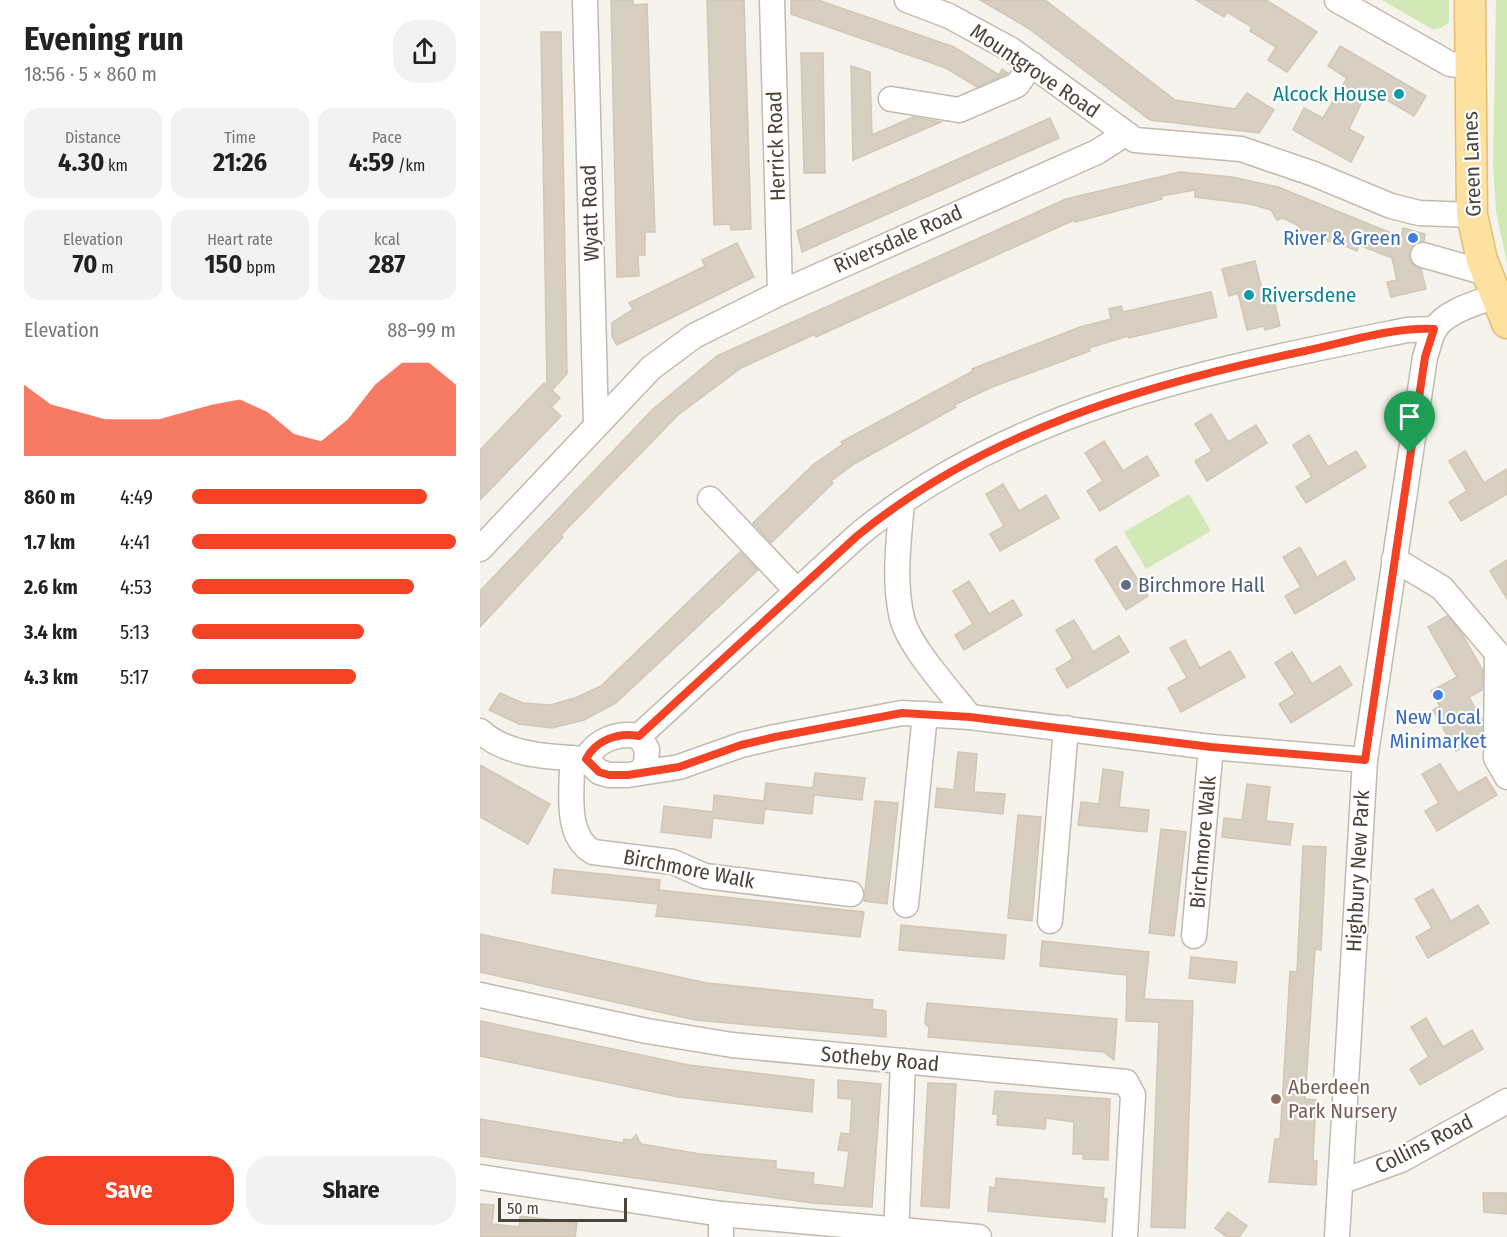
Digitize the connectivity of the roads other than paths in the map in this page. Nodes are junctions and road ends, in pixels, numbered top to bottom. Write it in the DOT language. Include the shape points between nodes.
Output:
graph roads {
  1 [pos="585,0"];
  2 [pos="772,0"];
  3 [pos="907,0"];
  4 [pos="1337,0"];
  5 [pos="1470,0"];
  6 [pos="1032,64"];
  7 [pos="1470,67"];
  8 [pos="891,99"];
  9 [pos="1125,134"];
  10 [pos="1472,215"];
  11 [pos="1423,255"];
  12 [pos="780,293"];
  13 [pos="1497,297"];
  14 [pos="1434,329"];
  15 [pos="596,425"];
  16 [pos="710,499"];
  17 [pos="902,502"];
  18 [pos="480,549"];
  19 [pos="1394,560"];
  20 [pos="796,590"];
  21 [pos="925,714"];
  22 [pos="970,717"];
  23 [pos="1065,728"];
  24 [pos="480,731"];
  25 [pos="639,736"];
  26 [pos="1211,747"];
  27 [pos="579,759"];
  28 [pos="1365,760"];
  29 [pos="640,772"];
  30 [pos="1507,777"];
  31 [pos="851,894"];
  32 [pos="906,905"];
  33 [pos="1050,921"];
  34 [pos="1194,936"];
  35 [pos="480,995"];
  36 [pos="903,1060"];
  37 [pos="1507,1101"];
  38 [pos="480,1177"];
  39 [pos="1340,1182"];
  40 [pos="721,1226"];
  41 [pos="896,1233"];
  42 [pos="979,1237"];
  43 [pos="1125,1237"];
  44 [pos="1337,1237"];
  1 -- 15 [label="street, Wyatt Road"];
  2 -- 12 [label="street, Herrick Road"];
  3 -- 6 [label="street, Mountgrove Road" via="980,31"];
  4 -- 7 [label="street" via="1450,64"];
  5 -- 7 [label="main road, Green Lanes"];
  6 -- 8 [label="street" via="1017,85 959,110"];
  6 -- 9 [label="street, Mountgrove Road"];
  7 -- 10 [label="main road, Green Lanes"];
  9 -- 10 [label="street" via="1149,143 1241,149 1391,206 1395,215 1411,220 1419,213"];
  9 -- 12 [label="street, Riversdale Road" via="1097,152"];
  10 -- 13 [label="main road, Green Lanes"];
  11 -- 13 [label="street"];
  12 -- 15 [label="street, Riversdale Road" via="679,345"];
  13 -- 14 [label="street" via="1465,308"];
  14 -- 17 [label="street" via="1407,330 1245,363 1078,412 955,467"];
  14 -- 19 [label="street, Highbury New Park" via="1425,357"];
  15 -- 18 [label="street, Riversdale Road"];
  16 -- 20 [label="street"];
  17 -- 20 [label="street"];
  17 -- 22 [label="street" via="898,576 902,620"];
  19 -- 28 [label="street, Highbury New Park"];
  19 -- 30 [label="street" via="1442,588 1497,653 1496,758"];
  20 -- 25 [label="street"];
  21 -- 22 [label="street"];
  21 -- 29 [label="street" via="902,713 830,725 741,745 679,767"];
  21 -- 32 [label="street"];
  22 -- 23 [label="street"];
  23 -- 26 [label="street"];
  23 -- 33 [label="street"];
  24 -- 27 [label="street" via="525,753"];
  25 -- 27 [label="street" via="621,735 597,744"];
  25 -- 29 [label="street" via="647,749 646,764"];
  26 -- 28 [label="street"];
  26 -- 34 [label="street, Birchmore Walk"];
  27 -- 29 [label="street" via="609,775"];
  27 -- 31 [label="street, Birchmore Walk" via="575,833 585,848 593,852 673,862 705,876"];
  28 -- 39 [label="street, Highbury New Park"];
  35 -- 36 [label="street, Sotheby Road" via="683,1038"];
  36 -- 41 [label="street"];
  36 -- 43 [label="street, Sotheby Road" via="1120,1080 1129,1084 1133,1095"];
  37 -- 39 [label="street, Collins Road" via="1401,1160"];
  38 -- 40 [label="street"];
  39 -- 44 [label="street, Highbury New Park"];
  40 -- 41 [label="street"];
  41 -- 42 [label="street"];
}
